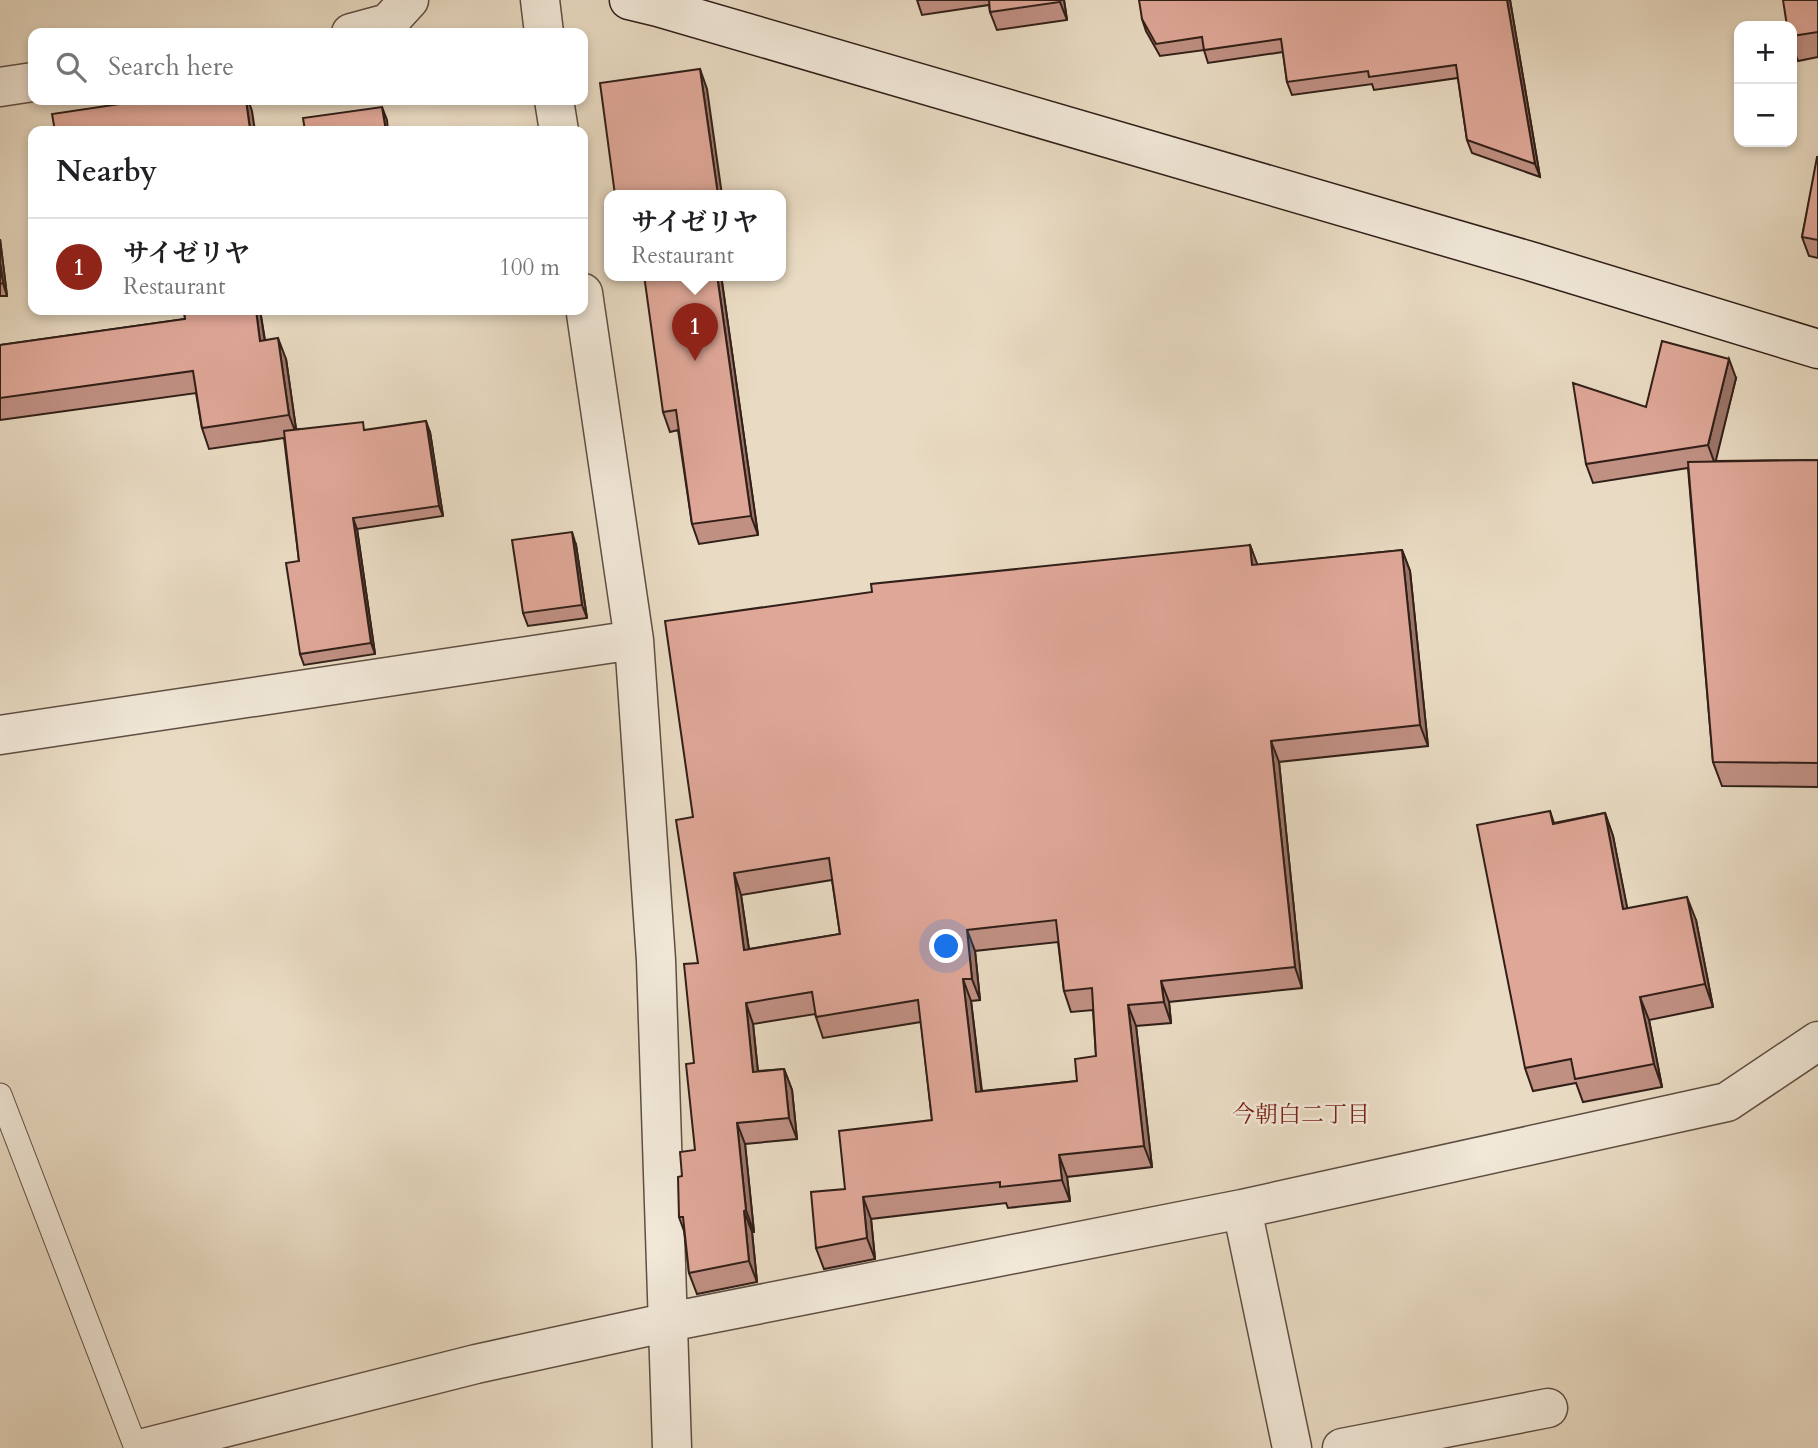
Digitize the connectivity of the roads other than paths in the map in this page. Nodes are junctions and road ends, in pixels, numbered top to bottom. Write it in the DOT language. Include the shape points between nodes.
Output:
graph roads {
  1 [pos="409,0"];
  2 [pos="540,0"];
  3 [pos="653,2"];
  4 [pos="370,28"];
  5 [pos="543,28"];
  6 [pos="28,83"];
  7 [pos="0,87"];
  8 [pos="555,105"];
  9 [pos="558,126"];
  10 [pos="586,315"];
  11 [pos="1818,349"];
  12 [pos="634,640"];
  13 [pos="0,735"];
  14 [pos="1818,1041"];
  15 [pos="0,1095"];
  16 [pos="1242,1209"];
  17 [pos="668,1322"];
  18 [pos="1548,1408"];
  19 [pos="136,1448"];
  20 [pos="144,1448"];
  21 [pos="672,1448"];
  22 [pos="1292,1448"];
  23 [pos="1342,1448"];
  1 -- 4 [label="street" via="388,23"];
  2 -- 5 [label="street"];
  3 -- 11 [label="street"];
  6 -- 7 [label="street"];
  8 -- 9 [label="street"];
  10 -- 12 [label="street"];
  12 -- 13 [label="street"];
  12 -- 17 [label="street" via="656,960"];
  14 -- 16 [label="street" via="1727,1102"];
  15 -- 19 [label="lane"];
  16 -- 17 [label="street"];
  16 -- 22 [label="street"];
  17 -- 20 [label="street" via="476,1364"];
  17 -- 21 [label="street"];
  18 -- 23 [label="street"];
}
